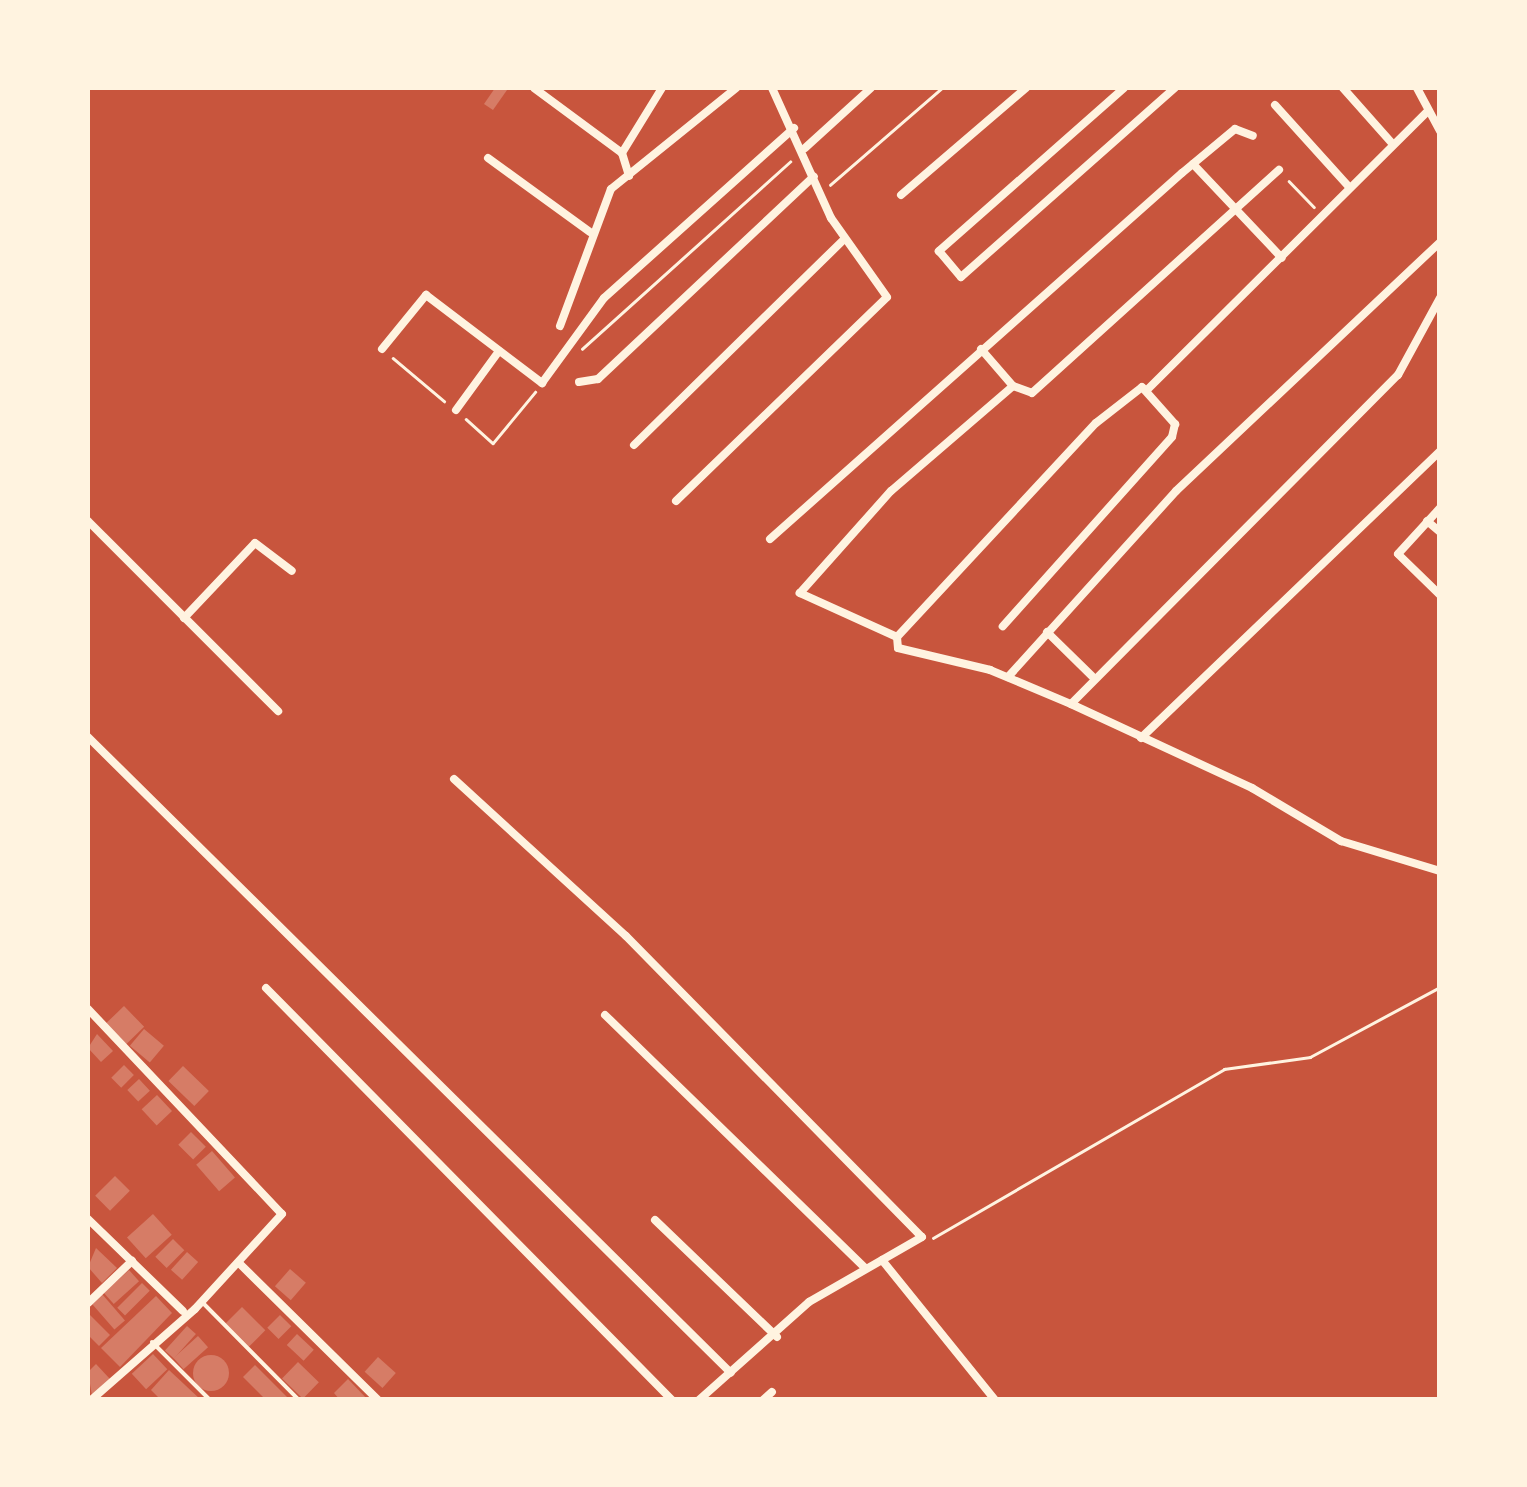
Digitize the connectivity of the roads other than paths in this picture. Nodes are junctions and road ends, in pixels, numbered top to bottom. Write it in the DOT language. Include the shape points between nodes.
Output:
graph roads {
  1 [pos="534,88"];
  2 [pos="662,88"];
  3 [pos="736,88"];
  4 [pos="772,88"];
  5 [pos="871,88"];
  6 [pos="1026,88"];
  7 [pos="1124,88"];
  8 [pos="1176,88"];
  9 [pos="1343,88"];
  10 [pos="1418,88"];
  11 [pos="1275,106"];
  12 [pos="1427,112"];
  13 [pos="794,128"];
  14 [pos="1440,131"];
  15 [pos="1252,136"];
  16 [pos="1391,142"];
  17 [pos="804,148"];
  18 [pos="622,154"];
  19 [pos="488,158"];
  20 [pos="1193,164"];
  21 [pos="1279,170"];
  22 [pos="629,176"];
  23 [pos="814,176"];
  24 [pos="1349,187"];
  25 [pos="901,195"];
  26 [pos="1235,209"];
  27 [pos="590,232"];
  28 [pos="843,240"];
  29 [pos="1440,242"];
  30 [pos="1282,258"];
  31 [pos="1440,298"];
  32 [pos="560,326"];
  33 [pos="382,349"];
  34 [pos="982,349"];
  35 [pos="499,352"];
  36 [pos="579,382"];
  37 [pos="1013,386"];
  38 [pos="1147,390"];
  39 [pos="456,410"];
  40 [pos="634,446"];
  41 [pos="1440,451"];
  42 [pos="676,501"];
  43 [pos="1440,508"];
  44 [pos="88,521"];
  45 [pos="1427,521"];
  46 [pos="1440,532"];
  47 [pos="770,539"];
  48 [pos="292,571"];
  49 [pos="1440,595"];
  50 [pos="184,618"];
  51 [pos="1003,626"];
  52 [pos="1047,632"];
  53 [pos="896,637"];
  54 [pos="1092,676"];
  55 [pos="1008,677"];
  56 [pos="1071,704"];
  57 [pos="278,712"];
  58 [pos="88,736"];
  59 [pos="1141,738"];
  60 [pos="454,778"];
  61 [pos="1440,871"];
  62 [pos="266,988"];
  63 [pos="88,1009"];
  64 [pos="605,1015"];
  65 [pos="88,1219"];
  66 [pos="655,1220"];
  67 [pos="882,1260"];
  68 [pos="132,1261"];
  69 [pos="240,1264"];
  70 [pos="865,1268"];
  71 [pos="202,1302"];
  72 [pos="88,1304"];
  73 [pos="183,1312"];
  74 [pos="777,1337"];
  75 [pos="152,1342"];
  76 [pos="731,1372"];
  77 [pos="772,1392"];
  78 [pos="91,1400"];
  79 [pos="210,1400"];
  80 [pos="299,1400"];
  81 [pos="378,1400"];
  82 [pos="672,1400"];
  83 [pos="699,1400"];
  84 [pos="763,1400"];
  85 [pos="995,1400"];
  1 -- 18 [label="street"];
  2 -- 18 [label="street"];
  3 -- 22 [label="street"];
  4 -- 13 [label="street"];
  5 -- 17 [label="street"];
  6 -- 25 [label="street"];
  7 -- 8 [label="street" via="939,251 962,277"];
  9 -- 16 [label="street"];
  10 -- 12 [label="street"];
  11 -- 24 [label="street"];
  12 -- 14 [label="street"];
  12 -- 16 [label="street"];
  13 -- 17 [label="street"];
  13 -- 35 [label="street" via="604,298 542,382"];
  15 -- 20 [label="street" via="1235,128"];
  16 -- 24 [label="street"];
  17 -- 23 [label="street"];
  18 -- 22 [label="street"];
  19 -- 27 [label="street"];
  20 -- 26 [label="street"];
  20 -- 34 [label="street"];
  21 -- 26 [label="street"];
  22 -- 27 [label="street" via="610,189"];
  23 -- 28 [label="street"];
  23 -- 36 [label="street" via="598,379"];
  24 -- 30 [label="street"];
  26 -- 30 [label="street"];
  26 -- 37 [label="street" via="1032,393"];
  27 -- 32 [label="street"];
  28 -- 40 [label="street"];
  28 -- 42 [label="street" via="884,302"];
  29 -- 52 [label="street" via="1176,491"];
  30 -- 38 [label="street"];
  31 -- 54 [label="street" via="1398,375"];
  33 -- 35 [label="street" via="426,296"];
  34 -- 37 [label="street"];
  34 -- 47 [label="street"];
  35 -- 39 [label="street"];
  37 -- 53 [label="street" via="890,491 800,594"];
  38 -- 51 [label="street" via="1175,424 1172,437"];
  38 -- 53 [label="street" via="1134,388 1096,423"];
  41 -- 59 [label="street"];
  43 -- 45 [label="street"];
  44 -- 50 [label="street"];
  45 -- 46 [label="street"];
  45 -- 49 [label="street" via="1399,561"];
  48 -- 50 [label="street" via="255,543"];
  50 -- 57 [label="street"];
  52 -- 54 [label="street"];
  52 -- 55 [label="street"];
  53 -- 55 [label="street" via="898,648"];
  54 -- 56 [label="street"];
  55 -- 56 [label="street"];
  56 -- 59 [label="street"];
  58 -- 76 [label="street"];
  59 -- 61 [label="street" via="1340,841"];
  60 -- 67 [label="street" via="639,950 922,1237"];
  62 -- 82 [label="street"];
  63 -- 69 [label="street" via="282,1210"];
  64 -- 70 [label="street"];
  65 -- 68 [label="street"];
  66 -- 74 [label="street"];
  67 -- 70 [label="street"];
  67 -- 85 [label="street"];
  68 -- 72 [label="street"];
  68 -- 73 [label="street"];
  69 -- 71 [label="street"];
  69 -- 81 [label="street"];
  70 -- 74 [label="street" via="809,1302"];
  71 -- 73 [label="street"];
  71 -- 80 [label="lane"];
  73 -- 75 [label="street"];
  74 -- 76 [label="street"];
  75 -- 78 [label="street"];
  75 -- 79 [label="lane"];
  76 -- 83 [label="street"];
  77 -- 84 [label="street"];
}
